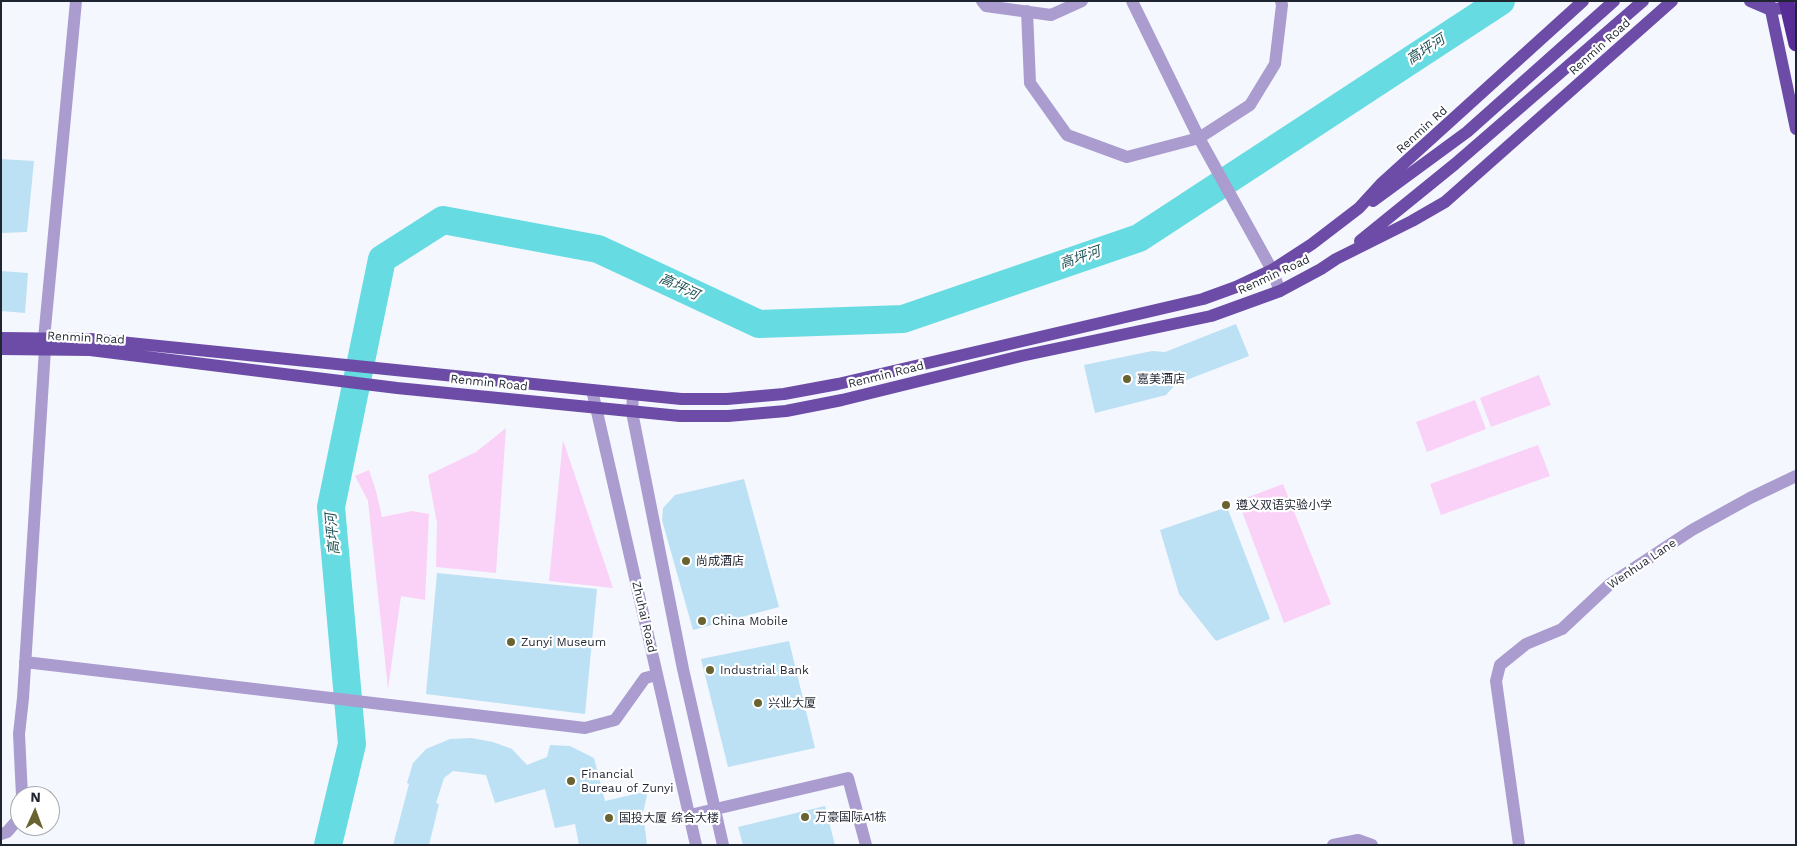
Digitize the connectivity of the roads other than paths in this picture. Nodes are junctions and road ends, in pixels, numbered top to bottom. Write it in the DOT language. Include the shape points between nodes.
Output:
graph roads {
  1 [pos="76,1"];
  2 [pos="982,1"];
  3 [pos="1082,1"];
  4 [pos="1132,1"];
  5 [pos="1281,1"];
  6 [pos="1583,1"];
  7 [pos="1614,1"];
  8 [pos="1643,1"];
  9 [pos="1750,1"];
  10 [pos="1786,1"];
  11 [pos="1672,2"];
  12 [pos="1770,6"];
  13 [pos="1796,6"];
  14 [pos="1027,11"];
  15 [pos="1796,44"];
  16 [pos="1796,128"];
  17 [pos="1199,138"];
  18 [pos="1312,244"];
  19 [pos="1336,259"];
  20 [pos="1272,270"];
  21 [pos="1280,291"];
  22 [pos="1,338"];
  23 [pos="45,344"];
  24 [pos="1,349"];
  25 [pos="592,390"];
  26 [pos="633,395"];
  27 [pos="597,408"];
  28 [pos="632,412"];
  29 [pos="1796,476"];
  30 [pos="25,662"];
  31 [pos="658,675"];
  32 [pos="21,786"];
  33 [pos="715,809"];
  34 [pos="690,816"];
  35 [pos="696,845"];
  36 [pos="723,845"];
  37 [pos="866,845"];
  38 [pos="1333,845"];
  39 [pos="1372,845"];
  40 [pos="1519,845"];
  1 -- 23 [label="street"];
  2 -- 14 [label="street" via="986,6"];
  3 -- 14 [label="street" via="1051,15"];
  4 -- 17 [label="street"];
  5 -- 17 [label="street" via="1275,64 1250,105"];
  6 -- 18 [label="main road, Renmin Rd" via="1381,184 1359,208"];
  7 -- 18 [label="main road" via="1467,132"];
  8 -- 19 [label="main road" via="1455,164"];
  9 -- 12 [label="main road"];
  10 -- 15 [label="highway, bridge"];
  11 -- 19 [label="main road, Renmin Road" via="1445,202"];
  12 -- 13 [label="main road"];
  12 -- 16 [label="main road"];
  14 -- 17 [label="street" via="1030,82 1067,134 1127,157"];
  17 -- 20 [label="street"];
  18 -- 20 [label="main road, Renmin Rd"];
  19 -- 21 [label="main road, Renmin Road"];
  20 -- 21 [label="street"];
  20 -- 26 [label="main road, Renmin Road" via="1203,299 838,384 727,400"];
  21 -- 28 [label="main road, Renmin Road" via="1211,316 1021,356 805,407 728,416"];
  22 -- 23 [label="main road, Renmin Road"];
  23 -- 24 [label="main road, Renmin Road"];
  23 -- 25 [label="main road, Renmin Road" via="90,339"];
  23 -- 27 [label="main road, Renmin Road" via="397,388"];
  23 -- 30 [label="street"];
  25 -- 26 [label="main road, Renmin Road"];
  25 -- 27 [label="street, Zhuhai Road"];
  26 -- 28 [label="street"];
  27 -- 28 [label="main road, Renmin Road"];
  27 -- 31 [label="street, Zhuhai Road"];
  28 -- 33 [label="street" via="683,669"];
  29 -- 40 [label="street, Wenhua Lane" via="1692,530 1610,584 1562,628 1526,644 1500,665 1496,681"];
  30 -- 31 [label="street" via="585,728 615,720 645,678"];
  30 -- 32 [label="street" via="18,734"];
  31 -- 34 [label="street, Zhuhai Road"];
  33 -- 34 [label="street"];
  33 -- 36 [label="street"];
  33 -- 37 [label="street" via="848,778"];
  34 -- 35 [label="street, Zhuhai Road"];
  38 -- 39 [label="street" via="1358,840"];
}
